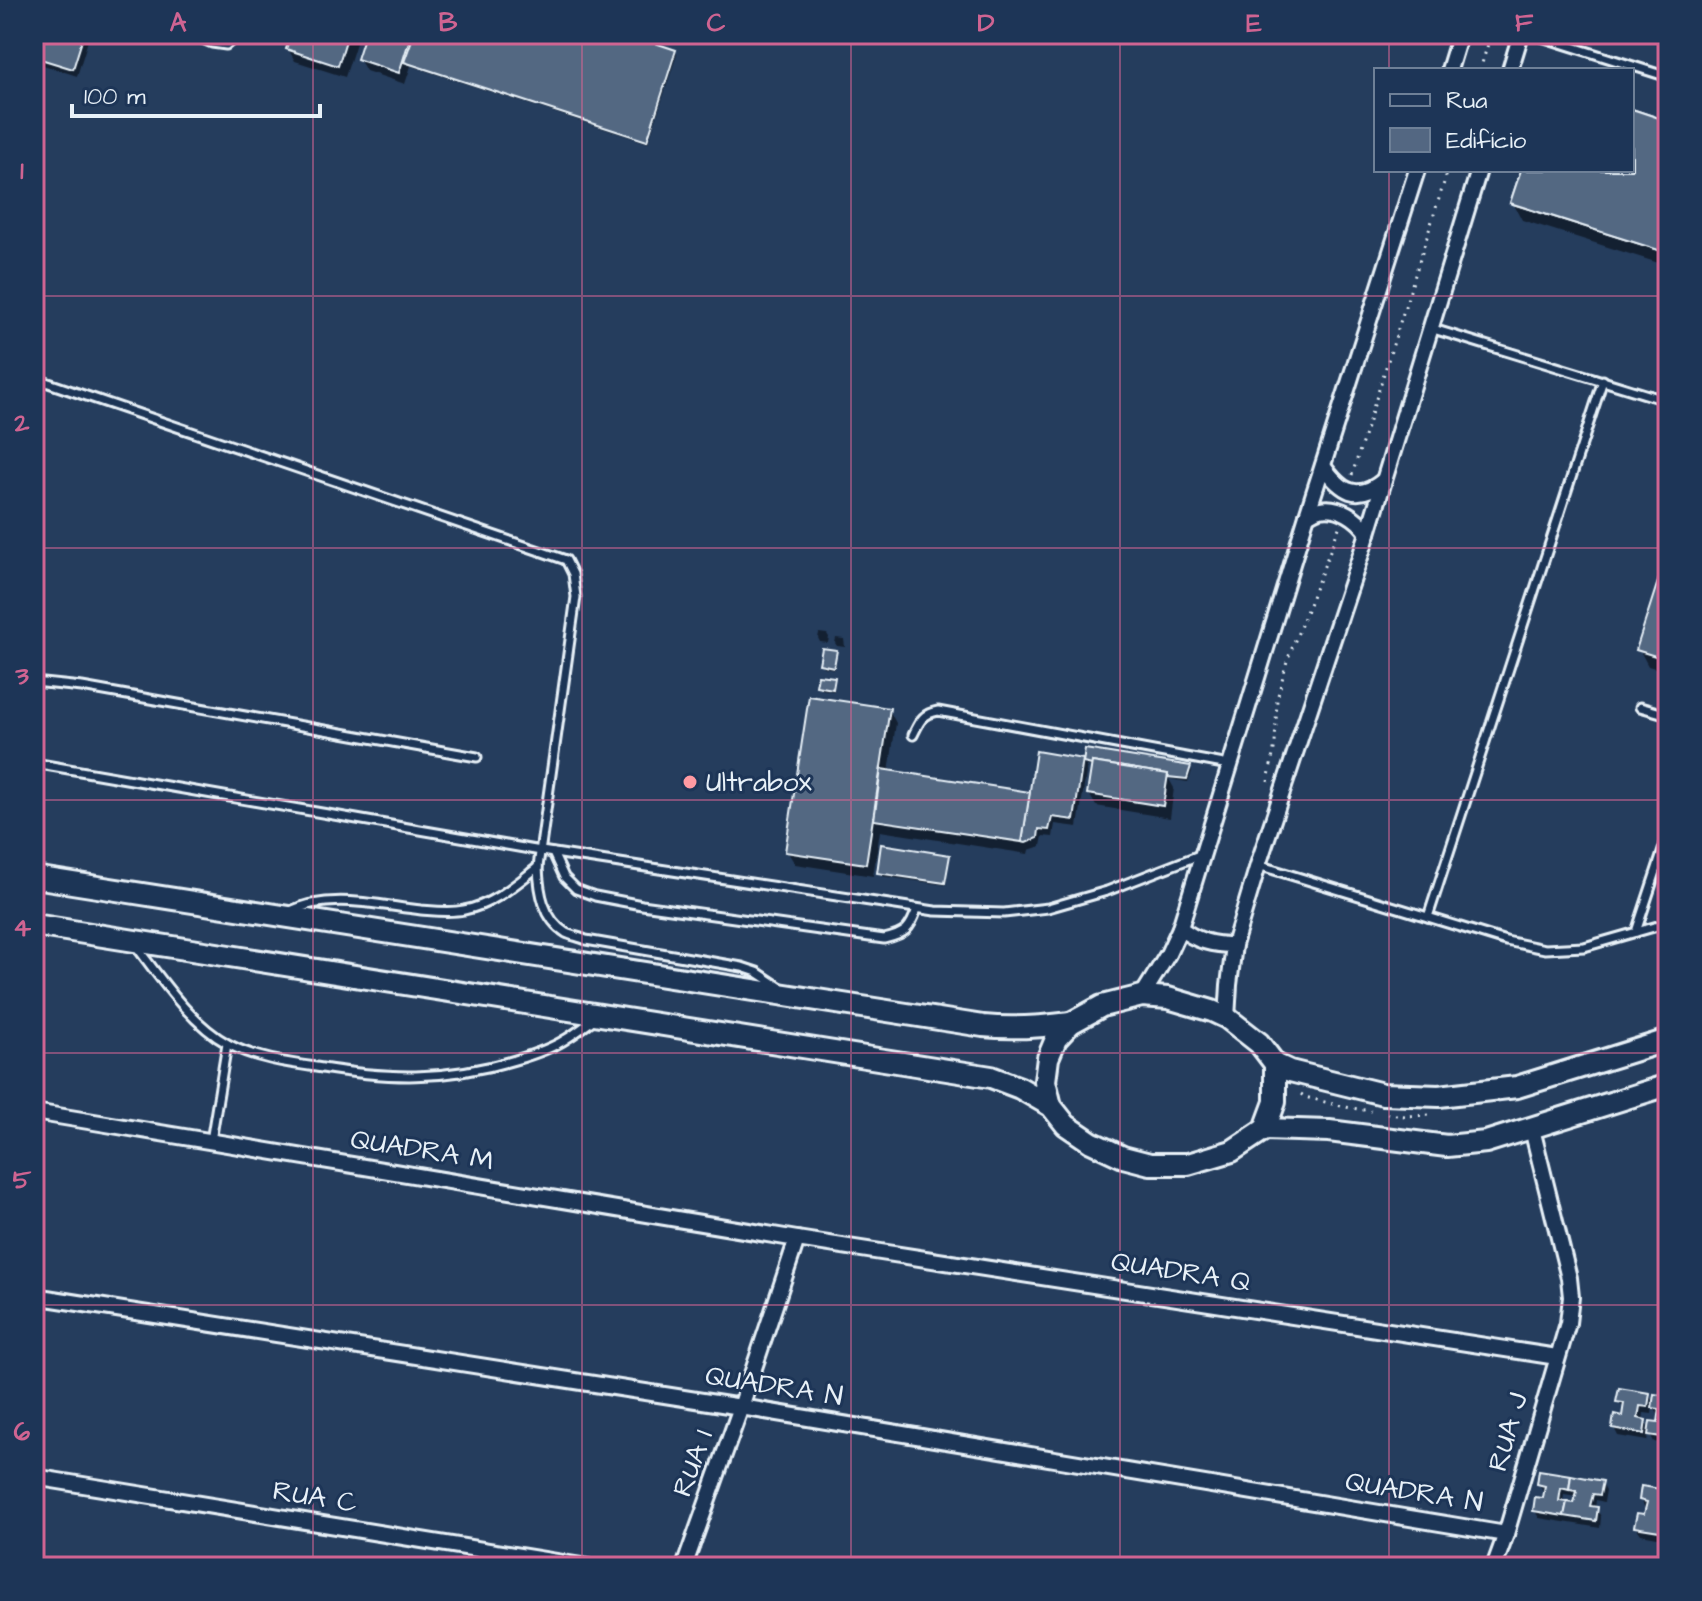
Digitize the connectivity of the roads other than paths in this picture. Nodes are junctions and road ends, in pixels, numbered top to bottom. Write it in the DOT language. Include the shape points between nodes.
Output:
graph roads {
  1 [pos="191,34"];
  2 [pos="239,34"];
  3 [pos="1460,34"];
  4 [pos="1521,34"];
  5 [pos="1532,34"];
  6 [pos="1450,68"];
  7 [pos="1511,68"];
  8 [pos="1668,77"];
  9 [pos="1416,172"];
  10 [pos="1478,172"];
  11 [pos="1430,328"];
  12 [pos="34,378"];
  13 [pos="1603,380"];
  14 [pos="1668,401"];
  15 [pos="1323,466"];
  16 [pos="1384,480"];
  17 [pos="1307,515"];
  18 [pos="1368,533"];
  19 [pos="34,682"];
  20 [pos="1640,707"];
  21 [pos="1668,715"];
  22 [pos="913,735"];
  23 [pos="477,757"];
  24 [pos="34,763"];
  25 [pos="1231,766"];
  26 [pos="1668,835"];
  27 [pos="541,851"];
  28 [pos="553,853"];
  29 [pos="1204,854"];
  30 [pos="1258,865"];
  31 [pos="538,867"];
  32 [pos="34,877"];
  33 [pos="917,909"];
  34 [pos="279,916"];
  35 [pos="1428,917"];
  36 [pos="1668,923"];
  37 [pos="34,925"];
  38 [pos="1180,928"];
  39 [pos="1636,932"];
  40 [pos="132,941"];
  41 [pos="1234,945"];
  42 [pos="1142,996"];
  43 [pos="791,997"];
  44 [pos="599,1015"];
  45 [pos="1227,1018"];
  46 [pos="1071,1023"];
  47 [pos="1668,1040"];
  48 [pos="227,1044"];
  49 [pos="1275,1064"];
  50 [pos="1668,1085"];
  51 [pos="1051,1106"];
  52 [pos="36,1116"];
  53 [pos="1265,1129"];
  54 [pos="1532,1129"];
  55 [pos="211,1141"];
  56 [pos="797,1239"];
  57 [pos="34,1296"];
  58 [pos="1557,1357"];
  59 [pos="741,1407"];
  60 [pos="34,1477"];
  61 [pos="1506,1534"];
  62 [pos="588,1567"];
  63 [pos="684,1567"];
  64 [pos="1494,1567"];
  1 -- 2 [label="lane" via="226,45"];
  3 -- 6 [label="street"];
  4 -- 7 [label="street"];
  5 -- 8 [label="lane"];
  9 -- 15 [label="street"];
  10 -- 11 [label="street"];
  11 -- 13 [label="lane"];
  11 -- 16 [label="street"];
  12 -- 27 [label="lane" via="566,560 576,597"];
  13 -- 14 [label="lane"];
  13 -- 35 [label="lane"];
  15 -- 16 [label="street" via="1347,490 1359,493"];
  15 -- 17 [label="street"];
  16 -- 18 [label="street"];
  17 -- 18 [label="street" via="1320,509 1345,512"];
  17 -- 25 [label="street"];
  18 -- 30 [label="street"];
  19 -- 23 [label="lane"];
  20 -- 21 [label="lane"];
  22 -- 25 [label="lane" via="919,721 938,711"];
  24 -- 27 [label="lane"];
  25 -- 29 [label="street"];
  26 -- 39 [label="lane"];
  27 -- 28 [label="lane"];
  27 -- 31 [label="lane"];
  28 -- 33 [label="lane"];
  28 -- 33 [label="lane" via="576,889 642,905 884,939 906,931"];
  29 -- 33 [label="lane" via="1048,908 1004,913"];
  29 -- 38 [label="street"];
  30 -- 35 [label="lane"];
  30 -- 41 [label="street"];
  31 -- 34 [label="lane" via="507,891 465,910 334,900"];
  31 -- 43 [label="lane" via="544,905 566,933 742,967 769,978"];
  32 -- 34 [label="main road"];
  34 -- 43 [label="main road"];
  35 -- 39 [label="lane" via="1545,949 1584,947"];
  36 -- 39 [label="lane"];
  37 -- 40 [label="main road"];
  38 -- 41 [label="street" via="1205,942"];
  38 -- 42 [label="street"];
  40 -- 44 [label="main road"];
  40 -- 48 [label="lane" via="200,1023"];
  41 -- 45 [label="street"];
  42 -- 45 [label="main road" via="1193,1004"];
  42 -- 46 [label="main road" via="1102,1006"];
  43 -- 46 [label="main road" via="1008,1029"];
  44 -- 48 [label="lane" via="565,1040 528,1056 453,1075 351,1073 261,1057"];
  44 -- 51 [label="main road" via="991,1077"];
  45 -- 49 [label="main road" via="1259,1043"];
  46 -- 51 [label="main road" via="1048,1058 1045,1081"];
  47 -- 49 [label="main road" via="1517,1087 1439,1096 1383,1094"];
  48 -- 55 [label="lane"];
  49 -- 53 [label="main road" via="1275,1102"];
  50 -- 54 [label="main road"];
  51 -- 53 [label="main road" via="1066,1125 1091,1142 1150,1164 1188,1164 1232,1151"];
  52 -- 55 [label="street, QUADRA M"];
  53 -- 54 [label="main road" via="1447,1146"];
  54 -- 58 [label="street, RUA J" via="1569,1278 1568,1323"];
  55 -- 56 [label="street, QUADRA M"];
  56 -- 58 [label="street, QUADRA Q"];
  56 -- 59 [label="street, RUA I"];
  57 -- 59 [label="street, QUADRA N"];
  58 -- 61 [label="street, RUA J"];
  59 -- 61 [label="street, QUADRA N"];
  59 -- 63 [label="street, RUA I"];
  60 -- 62 [label="street, RUA C"];
  61 -- 64 [label="street, RUA J"];
}
